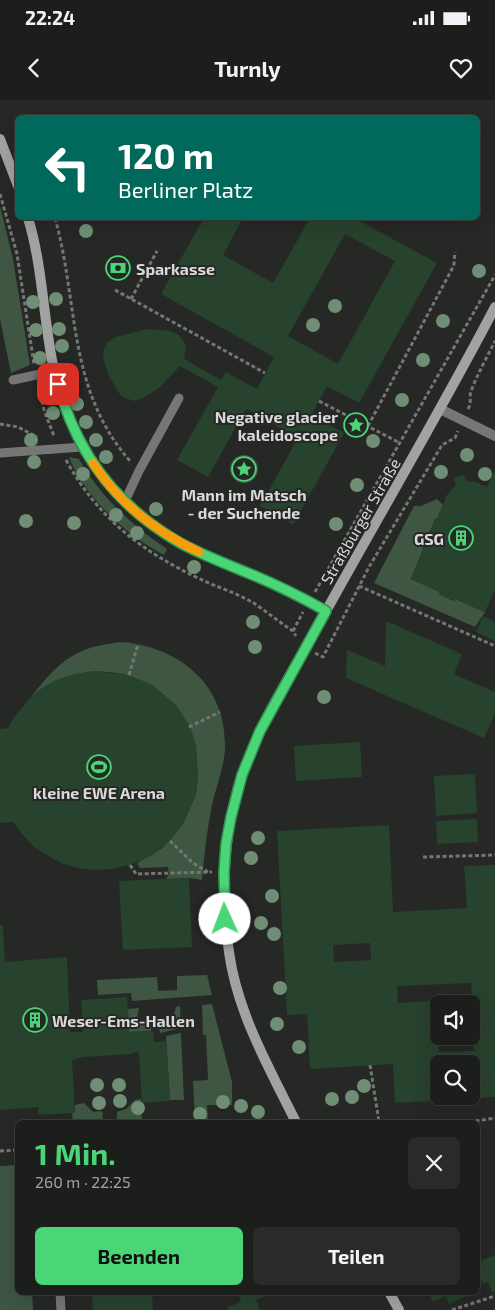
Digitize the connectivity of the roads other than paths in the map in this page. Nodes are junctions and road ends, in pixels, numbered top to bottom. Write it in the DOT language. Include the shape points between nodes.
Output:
graph roads {
  1 [pos="0,140"];
  2 [pos="15,178"];
  3 [pos="28,220"];
  4 [pos="495,308"];
  5 [pos="54,371"];
  6 [pos="13,380"];
  7 [pos="179,398"];
  8 [pos="440,409"];
  9 [pos="495,436"];
  10 [pos="82,447"];
  11 [pos="0,453"];
  12 [pos="125,501"];
  13 [pos="326,611"];
  14 [pos="295,1120"];
  15 [pos="60,1295"];
  16 [pos="392,1295"];
  17 [pos="61,1310"];
  18 [pos="399,1310"];
  1 -- 2 [label="street"];
  3 -- 5 [label="street" via="42,284"];
  4 -- 8 [label="street, Straßburger Straße"];
  5 -- 6 [label="lane"];
  5 -- 10 [label="street" via="70,423"];
  7 -- 12 [label="lane"];
  8 -- 9 [label="street"];
  8 -- 13 [label="street, Straßburger Straße"];
  10 -- 11 [label="lane"];
  10 -- 12 [label="street"];
  12 -- 13 [label="street" via="184,544 296,594"];
  13 -- 14 [label="street, Straßburger Straße" via="260,731 247,762 231,817 224,872 229,954 240,998 257,1043"];
  15 -- 17 [label="lane"];
  16 -- 18 [label="street"];
}
